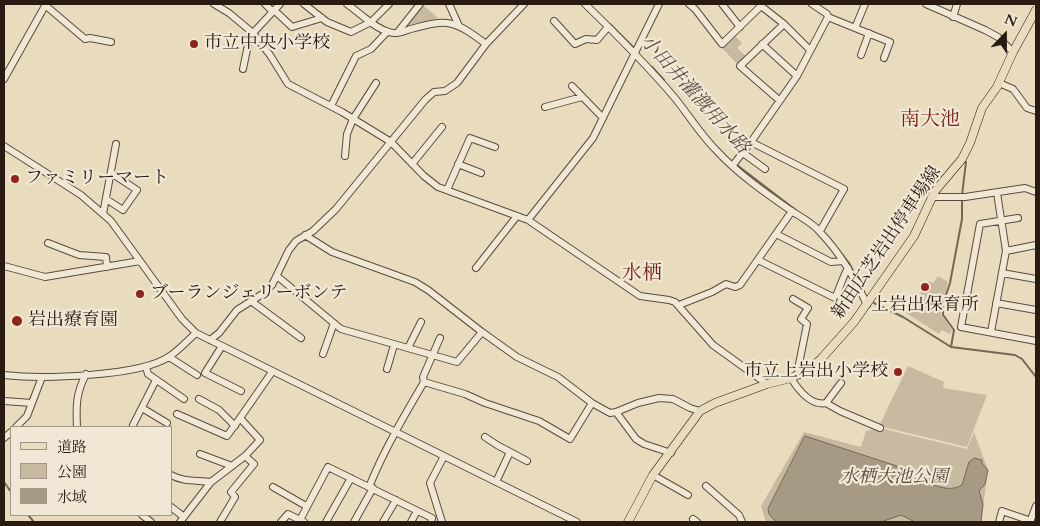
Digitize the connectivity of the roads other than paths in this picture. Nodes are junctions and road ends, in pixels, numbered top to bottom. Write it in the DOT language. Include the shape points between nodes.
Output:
graph roads {
  1 [pos="214,4"];
  2 [pos="265,4"];
  3 [pos="280,4"];
  4 [pos="304,4"];
  5 [pos="389,4"];
  6 [pos="420,4"];
  7 [pos="449,4"];
  8 [pos="524,4"];
  9 [pos="585,4"];
  10 [pos="659,4"];
  11 [pos="690,4"];
  12 [pos="812,4"];
  13 [pos="865,4"];
  14 [pos="926,4"];
  15 [pos="957,4"];
  16 [pos="46,5"];
  17 [pos="352,5"];
  18 [pos="726,5"];
  19 [pos="1036,10"];
  20 [pos="273,11"];
  21 [pos="828,17"];
  22 [pos="953,17"];
  23 [pos="322,18"];
  24 [pos="554,21"];
  25 [pos="371,22"];
  26 [pos="784,24"];
  27 [pos="458,26"];
  28 [pos="608,27"];
  29 [pos="740,27"];
  30 [pos="855,28"];
  31 [pos="387,32"];
  32 [pos="253,34"];
  33 [pos="396,34"];
  34 [pos="869,34"];
  35 [pos="111,42"];
  36 [pos="486,44"];
  37 [pos="762,44"];
  38 [pos="810,50"];
  39 [pos="1013,52"];
  40 [pos="634,54"];
  41 [pos="860,55"];
  42 [pos="884,58"];
  43 [pos="243,69"];
  44 [pos="797,76"];
  45 [pos="4,79"];
  46 [pos="376,83"];
  47 [pos="999,83"];
  48 [pos="572,86"];
  49 [pos="582,97"];
  50 [pos="779,100"];
  51 [pos="331,106"];
  52 [pos="545,107"];
  53 [pos="1036,111"];
  54 [pos="603,118"];
  55 [pos="353,119"];
  56 [pos="442,127"];
  57 [pos="391,142"];
  58 [pos="751,142"];
  59 [pos="116,144"];
  60 [pos="4,146"];
  61 [pos="495,148"];
  62 [pos="743,153"];
  63 [pos="345,156"];
  64 [pos="412,164"];
  65 [pos="458,164"];
  66 [pos="734,164"];
  67 [pos="765,169"];
  68 [pos="111,173"];
  69 [pos="481,173"];
  70 [pos="447,190"];
  71 [pos="1036,192"];
  72 [pos="997,194"];
  73 [pos="932,198"];
  74 [pos="106,199"];
  75 [pos="792,211"];
  76 [pos="103,214"];
  77 [pos="517,216"];
  78 [pos="1018,218"];
  79 [pos="528,220"];
  80 [pos="1002,220"];
  81 [pos="821,228"];
  82 [pos="776,234"];
  83 [pos="305,235"];
  84 [pos="48,243"];
  85 [pos="1036,246"];
  86 [pos="1006,251"];
  87 [pos="758,260"];
  88 [pos="140,261"];
  89 [pos="843,261"];
  90 [pos="4,266"];
  91 [pos="108,267"];
  92 [pos="476,268"];
  93 [pos="848,268"];
  94 [pos="1002,273"];
  95 [pos="276,276"];
  96 [pos="1036,279"];
  97 [pos="793,299"];
  98 [pos="252,301"];
  99 [pos="996,302"];
  100 [pos="868,304"];
  101 [pos="679,305"];
  102 [pos="1036,310"];
  103 [pos="421,322"];
  104 [pos="334,323"];
  105 [pos="482,332"];
  106 [pos="991,332"];
  107 [pos="196,333"];
  108 [pos="301,338"];
  109 [pos="440,338"];
  110 [pos="210,340"];
  111 [pos="1036,341"];
  112 [pos="394,345"];
  113 [pos="222,346"];
  114 [pos="408,348"];
  115 [pos="323,354"];
  116 [pos="433,355"];
  117 [pos="170,357"];
  118 [pos="146,367"];
  119 [pos="387,369"];
  120 [pos="272,372"];
  121 [pos="86,374"];
  122 [pos="4,375"];
  123 [pos="197,375"];
  124 [pos="800,375"];
  125 [pos="42,377"];
  126 [pos="791,378"];
  127 [pos="156,380"];
  128 [pos="424,382"];
  129 [pos="841,383"];
  130 [pos="767,384"];
  131 [pos="241,391"];
  132 [pos="199,399"];
  133 [pos="184,400"];
  134 [pos="4,401"];
  135 [pos="592,403"];
  136 [pos="826,403"];
  137 [pos="32,404"];
  138 [pos="142,408"];
  139 [pos="700,411"];
  140 [pos="616,412"];
  141 [pos="177,414"];
  142 [pos="240,418"];
  143 [pos="167,423"];
  144 [pos="133,425"];
  145 [pos="17,426"];
  146 [pos="77,426"];
  147 [pos="235,426"];
  148 [pos="880,428"];
  149 [pos="395,432"];
  150 [pos="485,436"];
  151 [pos="510,452"];
  152 [pos="671,453"];
  153 [pos="200,454"];
  154 [pos="245,456"];
  155 [pos="444,456"];
  156 [pos="527,460"];
  157 [pos="232,466"];
  158 [pos="653,475"];
  159 [pos="172,476"];
  160 [pos="351,478"];
  161 [pos="211,482"];
  162 [pos="496,482"];
  163 [pos="273,486"];
  164 [pos="706,486"];
  165 [pos="371,488"];
  166 [pos="688,495"];
  167 [pos="396,500"];
  168 [pos="306,506"];
  169 [pos="1036,506"];
  170 [pos="172,508"];
  171 [pos="417,511"];
  172 [pos="1033,518"];
  173 [pos="182,520"];
  174 [pos="302,521"];
  175 [pos="220,522"];
  176 [pos="281,522"];
  177 [pos="326,522"];
  178 [pos="354,522"];
  179 [pos="383,522"];
  180 [pos="411,522"];
  181 [pos="431,522"];
  182 [pos="442,522"];
  183 [pos="577,522"];
  184 [pos="628,522"];
  185 [pos="742,522"];
  186 [pos="999,522"];
  1 -- 32 [label="street"];
  2 -- 20 [label="street"];
  3 -- 20 [label="street"];
  4 -- 23 [label="street"];
  5 -- 25 [label="street"];
  6 -- 33 [label="street"];
  7 -- 27 [label="street"];
  8 -- 36 [label="street"];
  9 -- 28 [label="street"];
  10 -- 40 [label="street"];
  11 -- 29 [label="street" via="722,44"];
  12 -- 21 [label="street"];
  13 -- 30 [label="street"];
  14 -- 22 [label="street"];
  15 -- 22 [label="street"];
  16 -- 35 [label="street" via="85,39"];
  16 -- 45 [label="street"];
  17 -- 25 [label="street"];
  18 -- 29 [label="street"];
  19 -- 39 [label="main road, 新田広芝岩出停車場線"];
  20 -- 23 [label="street" via="292,27"];
  20 -- 32 [label="street"];
  21 -- 30 [label="street"];
  21 -- 38 [label="street"];
  22 -- 39 [label="street" via="998,37"];
  23 -- 25 [label="street" via="350,32"];
  24 -- 28 [label="street" via="575,44 586,39 597,40"];
  25 -- 31 [label="street"];
  26 -- 29 [label="street" via="761,6"];
  26 -- 37 [label="street"];
  26 -- 38 [label="street"];
  27 -- 33 [label="street" via="440,22"];
  27 -- 36 [label="street"];
  28 -- 40 [label="street"];
  30 -- 34 [label="street"];
  31 -- 33 [label="street"];
  31 -- 51 [label="street" via="371,49 356,56"];
  32 -- 43 [label="street"];
  32 -- 51 [label="street" via="288,84"];
  34 -- 41 [label="street"];
  34 -- 42 [label="street" via="890,42"];
  36 -- 57 [label="street" via="457,83 434,92 425,100"];
  37 -- 44 [label="street"];
  37 -- 50 [label="street" via="740,66"];
  38 -- 44 [label="street"];
  39 -- 47 [label="main road, 新田広芝岩出停車場線"];
  40 -- 54 [label="street"];
  40 -- 66 [label="street" via="664,85 717,152"];
  44 -- 50 [label="street"];
  46 -- 55 [label="street"];
  47 -- 53 [label="street" via="1013,89 1027,108"];
  47 -- 73 [label="main road, 新田広芝岩出停車場線" via="982,108 962,159"];
  48 -- 49 [label="street"];
  49 -- 52 [label="street"];
  49 -- 54 [label="street"];
  50 -- 58 [label="street"];
  51 -- 55 [label="street"];
  54 -- 79 [label="street" via="593,138"];
  55 -- 57 [label="street"];
  55 -- 63 [label="street" via="347,134"];
  56 -- 64 [label="street"];
  57 -- 64 [label="street"];
  57 -- 83 [label="street" via="336,209"];
  58 -- 62 [label="street"];
  58 -- 81 [label="street" via="844,189"];
  59 -- 68 [label="street"];
  60 -- 76 [label="street" via="81,195"];
  61 -- 65 [label="street" via="470,138"];
  62 -- 66 [label="street"];
  62 -- 67 [label="street"];
  64 -- 70 [label="street" via="438,187"];
  65 -- 69 [label="street"];
  65 -- 70 [label="street"];
  66 -- 75 [label="street"];
  68 -- 74 [label="street"];
  68 -- 74 [label="street" via="137,190 123,210"];
  70 -- 77 [label="street"];
  71 -- 72 [label="street" via="1026,188"];
  72 -- 73 [label="street"];
  72 -- 80 [label="street"];
  73 -- 100 [label="main road, 新田広芝岩出停車場線" via="914,236"];
  74 -- 76 [label="street"];
  75 -- 81 [label="street"];
  75 -- 82 [label="street"];
  76 -- 88 [label="street" via="111,220"];
  77 -- 79 [label="street"];
  77 -- 92 [label="street"];
  78 -- 80 [label="street"];
  79 -- 101 [label="street" via="640,296 669,300"];
  80 -- 86 [label="street"];
  80 -- 106 [label="street" via="980,224 961,327"];
  81 -- 89 [label="street"];
  82 -- 87 [label="street"];
  82 -- 89 [label="street" via="831,262"];
  83 -- 95 [label="street" via="289,250"];
  83 -- 105 [label="street" via="332,252 414,282"];
  84 -- 91 [label="street" via="79,255 106,256"];
  85 -- 86 [label="street"];
  86 -- 94 [label="street"];
  87 -- 93 [label="street" via="834,298"];
  87 -- 101 [label="street" via="740,285 726,284"];
  88 -- 91 [label="street"];
  88 -- 107 [label="street"];
  89 -- 93 [label="street"];
  90 -- 91 [label="street" via="45,277"];
  93 -- 100 [label="street"];
  94 -- 96 [label="street"];
  94 -- 99 [label="street"];
  95 -- 98 [label="street" via="272,285"];
  95 -- 104 [label="street"];
  97 -- 124 [label="street" via="808,308 801,319 807,324 798,369"];
  98 -- 108 [label="street"];
  98 -- 110 [label="street" via="237,310"];
  99 -- 102 [label="street"];
  99 -- 106 [label="street"];
  100 -- 124 [label="main road, 新田広芝岩出停車場線" via="821,359"];
  101 -- 130 [label="street" via="714,345"];
  103 -- 114 [label="street"];
  104 -- 112 [label="street" via="341,329"];
  104 -- 115 [label="street"];
  105 -- 116 [label="street" via="457,362"];
  105 -- 135 [label="street" via="517,357 565,382"];
  106 -- 111 [label="street"];
  107 -- 110 [label="street"];
  107 -- 117 [label="street"];
  109 -- 116 [label="street"];
  110 -- 113 [label="street"];
  112 -- 114 [label="street"];
  112 -- 119 [label="street"];
  113 -- 120 [label="street"];
  113 -- 131 [label="street" via="205,372"];
  114 -- 116 [label="street"];
  116 -- 128 [label="street" via="422,377"];
  117 -- 118 [label="street"];
  117 -- 123 [label="street"];
  118 -- 121 [label="street"];
  118 -- 127 [label="street" via="148,374"];
  120 -- 142 [label="street"];
  120 -- 149 [label="street"];
  121 -- 125 [label="street"];
  121 -- 146 [label="street" via="79,389"];
  122 -- 125 [label="street"];
  124 -- 126 [label="main road, 新田広芝岩出停車場線"];
  125 -- 137 [label="street"];
  126 -- 130 [label="main road, 新田広芝岩出停車場線"];
  126 -- 136 [label="street" via="809,399 819,404"];
  127 -- 133 [label="street"];
  127 -- 138 [label="street"];
  128 -- 135 [label="street" via="539,421 570,439"];
  128 -- 149 [label="street"];
  129 -- 136 [label="street"];
  130 -- 139 [label="main road, 新田広芝岩出停車場線"];
  132 -- 147 [label="street" via="219,410"];
  134 -- 137 [label="street"];
  135 -- 140 [label="street" via="610,413"];
  136 -- 148 [label="street"];
  137 -- 145 [label="street"];
  138 -- 143 [label="street"];
  138 -- 144 [label="street"];
  139 -- 140 [label="street" via="673,399 659,398"];
  139 -- 152 [label="main road, 新田広芝岩出停車場線"];
  140 -- 152 [label="street" via="636,439"];
  141 -- 147 [label="street" via="227,436"];
  142 -- 147 [label="street"];
  142 -- 154 [label="street" via="260,440"];
  149 -- 155 [label="street"];
  149 -- 165 [label="street" via="377,467"];
  150 -- 151 [label="street"];
  151 -- 156 [label="street"];
  151 -- 162 [label="street"];
  152 -- 158 [label="main road, 新田広芝岩出停車場線"];
  153 -- 157 [label="street"];
  154 -- 157 [label="street"];
  154 -- 175 [label="street" via="254,464 231,492 236,497"];
  155 -- 162 [label="street"];
  155 -- 182 [label="street" via="430,483"];
  157 -- 161 [label="street"];
  158 -- 166 [label="street"];
  158 -- 184 [label="main road, 新田広芝岩出停車場線"];
  159 -- 161 [label="street" via="180,480"];
  160 -- 165 [label="street"];
  160 -- 168 [label="street" via="328,467"];
  160 -- 177 [label="street"];
  161 -- 173 [label="street"];
  162 -- 183 [label="street"];
  163 -- 168 [label="street"];
  164 -- 185 [label="street" via="740,515"];
  165 -- 167 [label="street"];
  165 -- 178 [label="street"];
  167 -- 171 [label="street"];
  167 -- 179 [label="street"];
  168 -- 174 [label="street"];
  169 -- 172 [label="street"];
  170 -- 173 [label="street"];
  171 -- 180 [label="street"];
  171 -- 181 [label="street" via="432,518"];
  172 -- 186 [label="street" via="1002,511"];
  174 -- 176 [label="street" via="288,514"];
}
